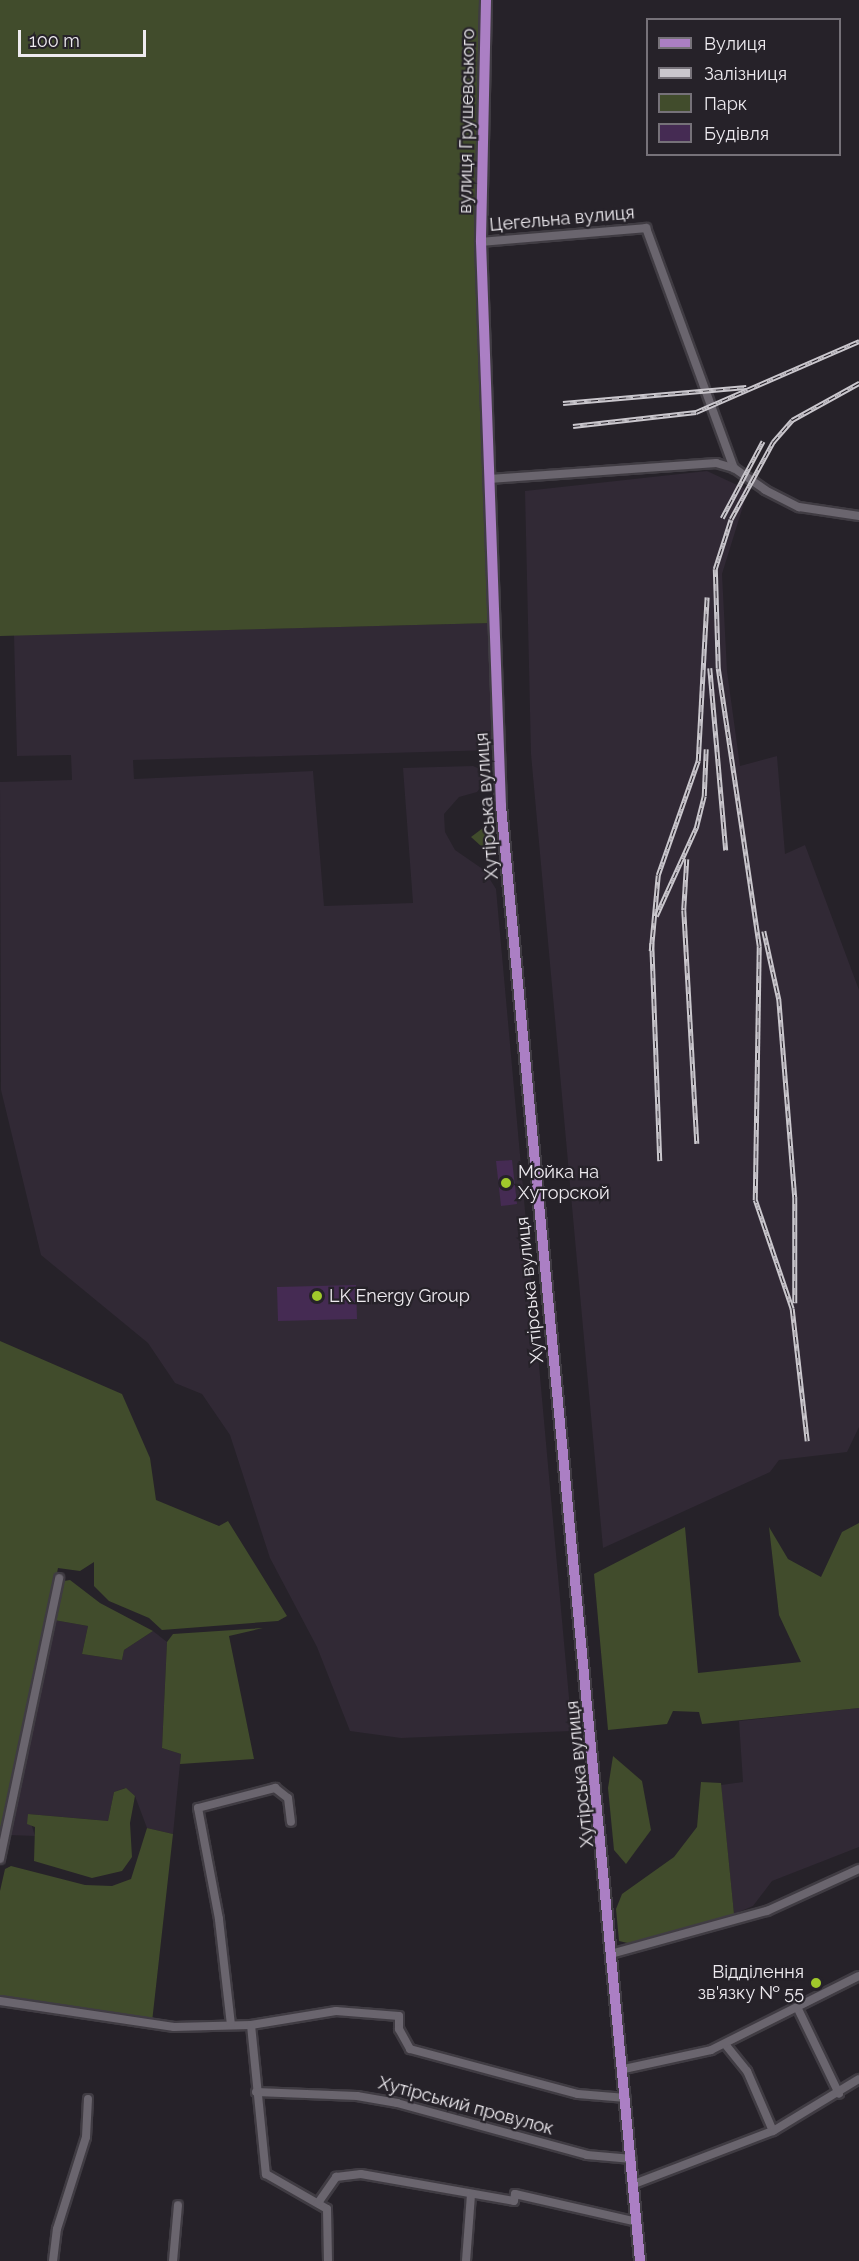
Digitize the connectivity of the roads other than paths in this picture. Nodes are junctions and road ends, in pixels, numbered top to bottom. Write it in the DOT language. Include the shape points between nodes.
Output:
graph roads {
  1 [pos="486,0"];
  2 [pos="481,242"];
  3 [pos="734,468"];
  4 [pos="489,479"];
  5 [pos="859,516"];
  6 [pos="59,1578"];
  7 [pos="291,1822"];
  8 [pos="0,1859"];
  9 [pos="859,1869"];
  10 [pos="614,1953"];
  11 [pos="859,1976"];
  12 [pos="0,2001"];
  13 [pos="798,2009"];
  14 [pos="231,2025"];
  15 [pos="251,2025"];
  16 [pos="724,2044"];
  17 [pos="624,2069"];
  18 [pos="859,2079"];
  19 [pos="256,2092"];
  20 [pos="839,2094"];
  21 [pos="626,2098"];
  22 [pos="88,2099"];
  23 [pos="773,2131"];
  24 [pos="632,2160"];
  25 [pos="634,2184"];
  26 [pos="471,2194"];
  27 [pos="318,2203"];
  28 [pos="178,2205"];
  29 [pos="637,2222"];
  30 [pos="52,2261"];
  31 [pos="173,2261"];
  32 [pos="328,2261"];
  33 [pos="466,2261"];
  34 [pos="640,2261"];
  1 -- 2 [label="main road, вулиця Грушевського"];
  2 -- 3 [label="street, Цегельна вулиця" via="646,228"];
  2 -- 4 [label="main road, Хутірська вулиця"];
  3 -- 4 [label="street" via="695,462"];
  3 -- 5 [label="street" via="799,507"];
  4 -- 10 [label="main road, Хутірська вулиця" via="501,806 526,1100"];
  6 -- 8 [label="street"];
  7 -- 14 [label="street" via="288,1798 275,1788 198,1808 219,1919"];
  9 -- 10 [label="street" via="767,1911"];
  10 -- 17 [label="main road, Хутірська вулиця"];
  11 -- 13 [label="street"];
  12 -- 14 [label="street" via="174,2027"];
  13 -- 16 [label="street"];
  13 -- 20 [label="street"];
  14 -- 15 [label="street"];
  15 -- 19 [label="street"];
  15 -- 21 [label="street" via="336,2011 399,2016 399,2029 410,2049 578,2094"];
  16 -- 17 [label="street"];
  16 -- 23 [label="street" via="747,2071"];
  17 -- 21 [label="main road, Хутірська вулиця"];
  18 -- 20 [label="street"];
  19 -- 24 [label="street, Хутірський провулок" via="387,2101 587,2155"];
  19 -- 27 [label="street" via="266,2174"];
  20 -- 23 [label="street"];
  21 -- 24 [label="main road, Хутірська вулиця"];
  22 -- 30 [label="street" via="86,2138 57,2229"];
  23 -- 25 [label="street"];
  24 -- 25 [label="main road, Хутірська вулиця"];
  25 -- 29 [label="main road, Хутірська вулиця"];
  26 -- 27 [label="street" via="361,2174 336,2177"];
  26 -- 29 [label="street" via="514,2201 515,2194"];
  26 -- 33 [label="street"];
  27 -- 32 [label="street" via="327,2209"];
  28 -- 31 [label="street"];
  29 -- 34 [label="main road, Хутірська вулиця"];
}
